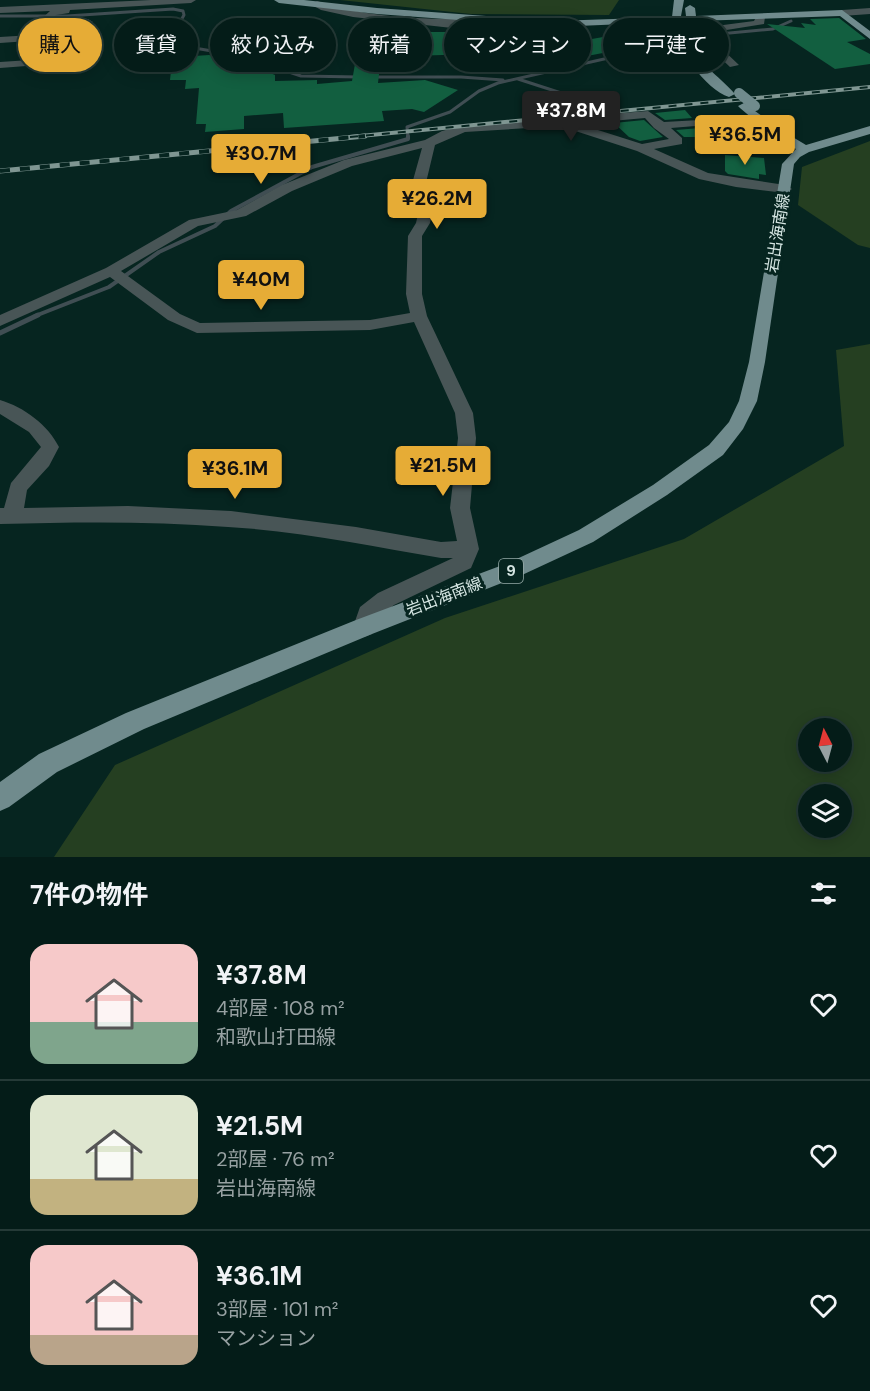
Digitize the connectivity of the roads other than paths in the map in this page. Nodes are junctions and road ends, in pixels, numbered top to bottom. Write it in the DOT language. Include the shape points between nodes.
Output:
graph roads {
  1 [pos="191,0"];
  2 [pos="279,0"];
  3 [pos="679,0"];
  4 [pos="691,0"];
  5 [pos="317,4"];
  6 [pos="88,7"];
  7 [pos="0,10"];
  8 [pos="870,11"];
  9 [pos="690,14"];
  10 [pos="842,14"];
  11 [pos="675,15"];
  12 [pos="760,17"];
  13 [pos="48,18"];
  14 [pos="385,18"];
  15 [pos="464,18"];
  16 [pos="591,21"];
  17 [pos="432,23"];
  18 [pos="444,23"];
  19 [pos="444,24"];
  20 [pos="870,36"];
  21 [pos="18,39"];
  22 [pos="0,40"];
  23 [pos="18,64"];
  24 [pos="0,65"];
  25 [pos="734,65"];
  26 [pos="734,93"];
  27 [pos="732,120"];
  28 [pos="561,122"];
  29 [pos="658,126"];
  30 [pos="870,130"];
  31 [pos="429,143"];
  32 [pos="641,148"];
  33 [pos="805,149"];
  34 [pos="784,189"];
  35 [pos="111,272"];
  36 [pos="420,316"];
  37 [pos="0,321"];
  38 [pos="0,406"];
  39 [pos="6,515"];
  40 [pos="469,549"];
  41 [pos="364,627"];
  42 [pos="0,798"];
  1 -- 6 [label="street"];
  2 -- 5 [label="main road"];
  3 -- 11 [label="main road"];
  4 -- 9 [label="main road"];
  5 -- 14 [label="street" via="325,9"];
  5 -- 15 [label="main road"];
  6 -- 7 [label="street"];
  6 -- 13 [label="street" via="53,13"];
  8 -- 10 [label="street"];
  9 -- 11 [label="main road"];
  9 -- 12 [label="main road"];
  9 -- 26 [label="main road" via="693,37 701,52"];
  10 -- 12 [label="main road"];
  10 -- 20 [label="main road"];
  11 -- 16 [label="main road"];
  11 -- 26 [label="main road" via="688,54"];
  12 -- 25 [label="street" via="755,24 708,30 716,48"];
  17 -- 18 [label="street"];
  17 -- 19 [label="street"];
  21 -- 22 [label="street"];
  23 -- 24 [label="street"];
  26 -- 33 [label="main road" via="777,133"];
  27 -- 29 [label="street"];
  28 -- 29 [label="street" via="648,114"];
  28 -- 31 [label="street" via="464,129"];
  28 -- 32 [label="street"];
  29 -- 32 [label="street" via="678,141"];
  30 -- 33 [label="main road"];
  31 -- 35 [label="street" via="348,162 241,213 194,223"];
  31 -- 36 [label="street" via="417,191 425,214 415,236 414,294"];
  32 -- 34 [label="street" via="719,181"];
  33 -- 34 [label="main road, 岩出海南線 / 9" via="788,164"];
  34 -- 41 [label="main road, 岩出海南線 / 9" via="748,401 737,425 716,450 586,536 515,569"];
  35 -- 36 [label="street" via="174,317 216,330 370,325"];
  35 -- 37 [label="street"];
  36 -- 40 [label="street" via="464,413 467,438 460,508"];
  38 -- 39 [label="street" via="47,437 50,447 18,489"];
  39 -- 40 [label="street" via="128,514 231,519 441,550"];
  40 -- 41 [label="street" via="464,562 386,599 368,614"];
  41 -- 42 [label="main road, 岩出海南線 / 9" via="135,721 48,763"];
}
